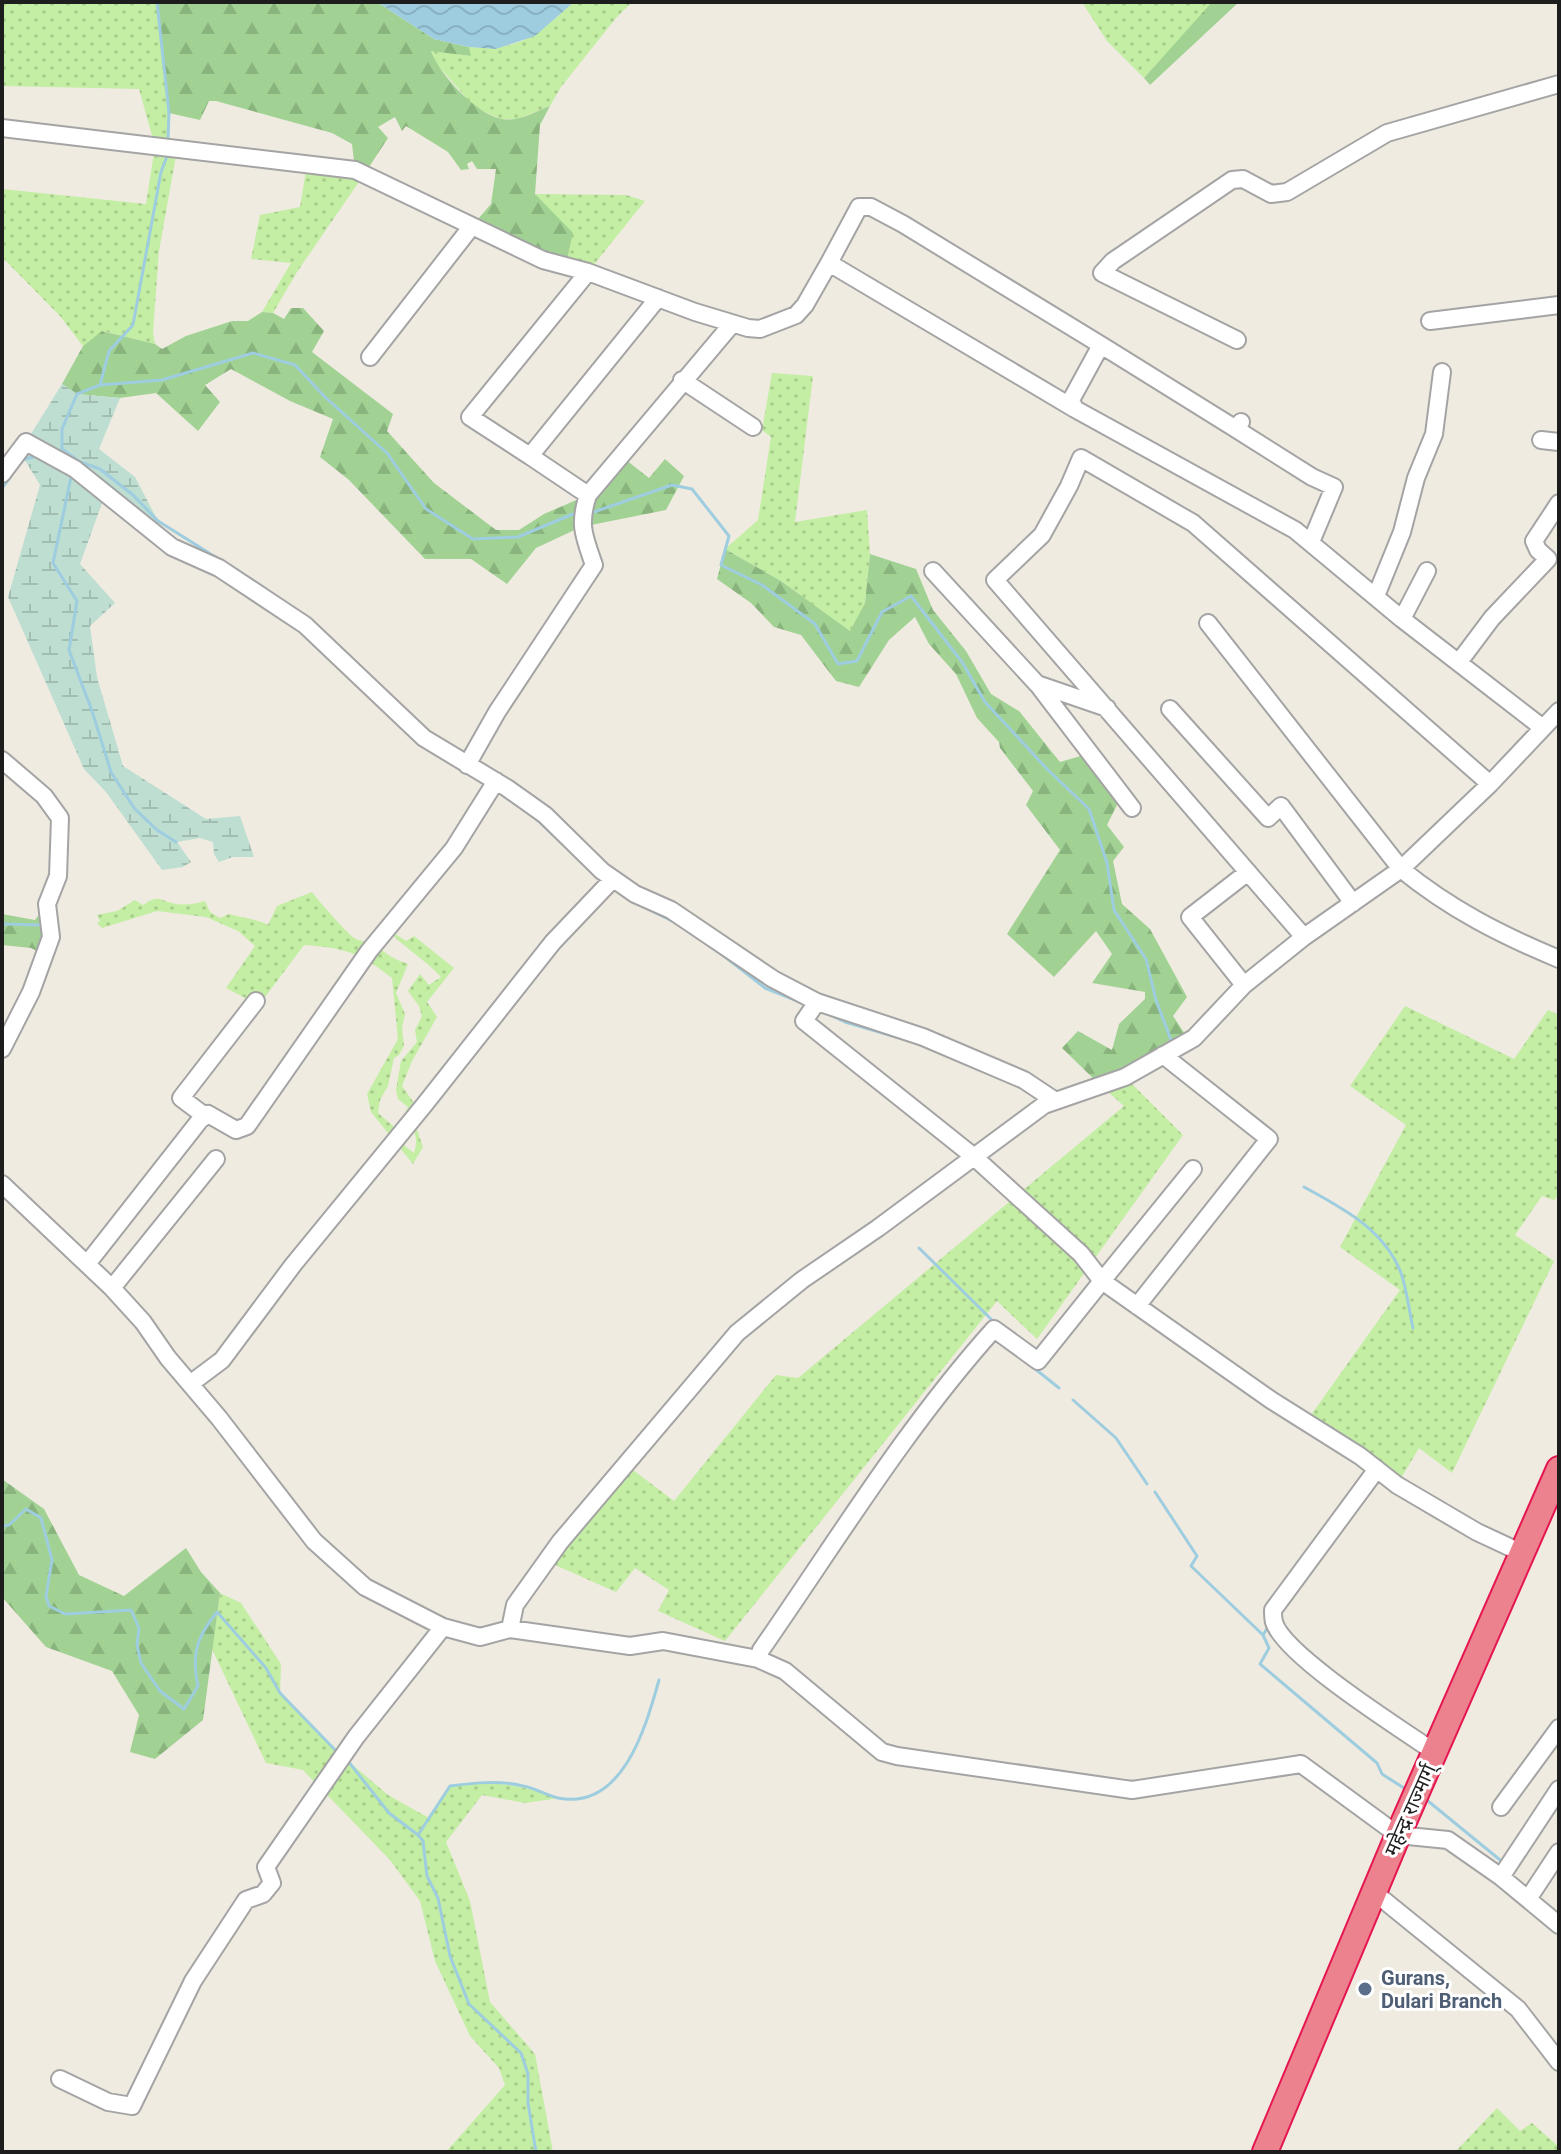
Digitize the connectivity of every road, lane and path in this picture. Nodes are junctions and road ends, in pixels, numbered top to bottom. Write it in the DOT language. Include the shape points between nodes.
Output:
graph roads {
  1 [pos="1559,84"];
  2 [pos="2,128"];
  3 [pos="472,226"];
  4 [pos="829,263"];
  5 [pos="588,272"];
  6 [pos="658,298"];
  7 [pos="1559,305"];
  8 [pos="1430,321"];
  9 [pos="732,324"];
  10 [pos="1237,340"];
  11 [pos="1101,345"];
  12 [pos="370,357"];
  13 [pos="1442,372"];
  14 [pos="682,380"];
  15 [pos="1075,409"];
  16 [pos="753,427"];
  17 [pos="1541,440"];
  18 [pos="1559,442"];
  19 [pos="530,456"];
  20 [pos="2,474"];
  21 [pos="588,495"];
  22 [pos="1559,503"];
  23 [pos="1311,542"];
  24 [pos="933,571"];
  25 [pos="1427,571"];
  26 [pos="1376,596"];
  27 [pos="1402,619"];
  28 [pos="1208,623"];
  29 [pos="1459,662"];
  30 [pos="1037,684"];
  31 [pos="1108,708"];
  32 [pos="1170,709"];
  33 [pos="1559,711"];
  34 [pos="1543,728"];
  35 [pos="2,760"];
  36 [pos="467,765"];
  37 [pos="496,781"];
  38 [pos="1490,784"];
  39 [pos="1132,808"];
  40 [pos="1401,869"];
  41 [pos="1248,872"];
  42 [pos="613,879"];
  43 [pos="1353,903"];
  44 [pos="1304,937"];
  45 [pos="1559,959"];
  46 [pos="1244,985"];
  47 [pos="256,1001"];
  48 [pos="817,1002"];
  49 [pos="2,1049"];
  50 [pos="1163,1055"];
  51 [pos="1054,1100"];
  52 [pos="200,1120"];
  53 [pos="973,1156"];
  54 [pos="216,1159"];
  55 [pos="1193,1169"];
  56 [pos="2,1184"];
  57 [pos="87,1264"];
  58 [pos="1102,1281"];
  59 [pos="112,1288"];
  60 [pos="1137,1306"];
  61 [pos="190,1384"];
  62 [pos="1377,1469"];
  63 [pos="1559,1469"];
  64 [pos="1522,1553"];
  65 [pos="443,1627"];
  66 [pos="510,1629"];
  67 [pos="758,1659"];
  68 [pos="1559,1728"];
  69 [pos="1436,1753"];
  70 [pos="1559,1789"];
  71 [pos="1501,1807"];
  72 [pos="1398,1835"];
  73 [pos="1559,1852"];
  74 [pos="1501,1877"];
  75 [pos="1375,1893"];
  76 [pos="1528,1899"];
  77 [pos="1559,1925"];
  78 [pos="1559,2062"];
  79 [pos="60,2079"];
  80 [pos="1265,2152"];
  1 -- 10 [label="street" via="1387,133 1287,192 1271,194 1243,179 1232,180 1102,273"];
  2 -- 3 [label="street" via="355,170"];
  3 -- 5 [label="street" via="543,260"];
  3 -- 12 [label="street"];
  4 -- 9 [label="street" via="796,315 760,329"];
  4 -- 11 [label="street" via="859,207 871,207"];
  4 -- 15 [label="street"];
  5 -- 6 [label="street"];
  5 -- 19 [label="street" via="470,417"];
  6 -- 9 [label="street"];
  6 -- 19 [label="street"];
  7 -- 8 [label="street"];
  9 -- 14 [label="street"];
  11 -- 15 [label="street" via="1071,400"];
  11 -- 23 [label="street" via="1334,487"];
  13 -- 26 [label="street" via="1434,434"];
  14 -- 16 [label="street"];
  14 -- 21 [label="street"];
  15 -- 23 [label="street"];
  17 -- 18 [label="street"];
  19 -- 21 [label="street"];
  20 -- 36 [label="street" via="26,442 75,469 172,547 219,568 305,625 424,738"];
  21 -- 36 [label="street" via="581,527 594,565"];
  22 -- 29 [label="street" via="1534,541 1548,559"];
  23 -- 26 [label="street"];
  24 -- 30 [label="street"];
  25 -- 27 [label="street"];
  26 -- 27 [label="street"];
  27 -- 29 [label="street"];
  28 -- 40 [label="street"];
  29 -- 34 [label="street"];
  30 -- 31 [label="street"];
  30 -- 39 [label="street"];
  31 -- 38 [label="street" via="995,580 1042,535 1081,458 1193,523"];
  31 -- 41 [label="street"];
  32 -- 43 [label="street" via="1268,818 1281,806"];
  33 -- 34 [label="street"];
  34 -- 38 [label="street"];
  35 -- 49 [label="street" via="44,796 60,818 58,876 47,904 51,937"];
  36 -- 37 [label="street"];
  37 -- 42 [label="street" via="545,815"];
  37 -- 52 [label="street" via="454,848 369,951 247,1126 236,1130 208,1114"];
  38 -- 40 [label="street"];
  40 -- 43 [label="street"];
  40 -- 45 [label="street" via="1436,898"];
  41 -- 44 [label="street"];
  41 -- 46 [label="street" via="1190,917"];
  42 -- 48 [label="street"];
  42 -- 61 [label="street" via="553,942 222,1360"];
  43 -- 44 [label="street"];
  44 -- 46 [label="street"];
  46 -- 50 [label="street" via="1194,1038"];
  47 -- 52 [label="street" via="181,1098 201,1113"];
  48 -- 51 [label="street" via="923,1037 1024,1080"];
  48 -- 53 [label="street" via="804,1021"];
  50 -- 51 [label="street" via="1125,1077"];
  50 -- 60 [label="street" via="1269,1139"];
  51 -- 53 [label="street"];
  52 -- 57 [label="street"];
  53 -- 58 [label="street" via="1081,1254"];
  53 -- 66 [label="street" via="737,1333 560,1542 515,1605"];
  54 -- 59 [label="street"];
  55 -- 58 [label="street"];
  56 -- 57 [label="street"];
  57 -- 59 [label="street"];
  58 -- 60 [label="street"];
  58 -- 67 [label="street" via="1038,1361 994,1329 891,1461"];
  59 -- 61 [label="street"];
  60 -- 62 [label="street"];
  61 -- 65 [label="street" via="314,1541 365,1587"];
  62 -- 64 [label="street" via="1447,1516"];
  62 -- 69 [label="street" via="1273,1610 1274,1624 1290,1646 1327,1677"];
  63 -- 64 [label="highway, महेन्द्र राज्मार्ग्"];
  64 -- 69 [label="highway, महेन्द्र राज्मार्ग्"];
  65 -- 66 [label="street" via="480,1637"];
  65 -- 79 [label="street" via="356,1737 266,1867 272,1883 263,1894 246,1900 193,1981 132,2106 108,2102"];
  66 -- 67 [label="street" via="630,1646 663,1641"];
  67 -- 72 [label="street" via="785,1671 882,1752 1132,1790 1301,1764"];
  68 -- 71 [label="street"];
  69 -- 72 [label="highway, महेन्द्र राज्मार्ग्"];
  70 -- 74 [label="street"];
  72 -- 74 [label="street" via="1448,1840"];
  72 -- 75 [label="highway, महेन्द्र राज्मार्ग्"];
  73 -- 76 [label="street"];
  74 -- 76 [label="street"];
  75 -- 78 [label="street" via="1518,2009"];
  75 -- 80 [label="highway, महेन्द्र राज्मार्ग्"];
  76 -- 77 [label="street"];
}
